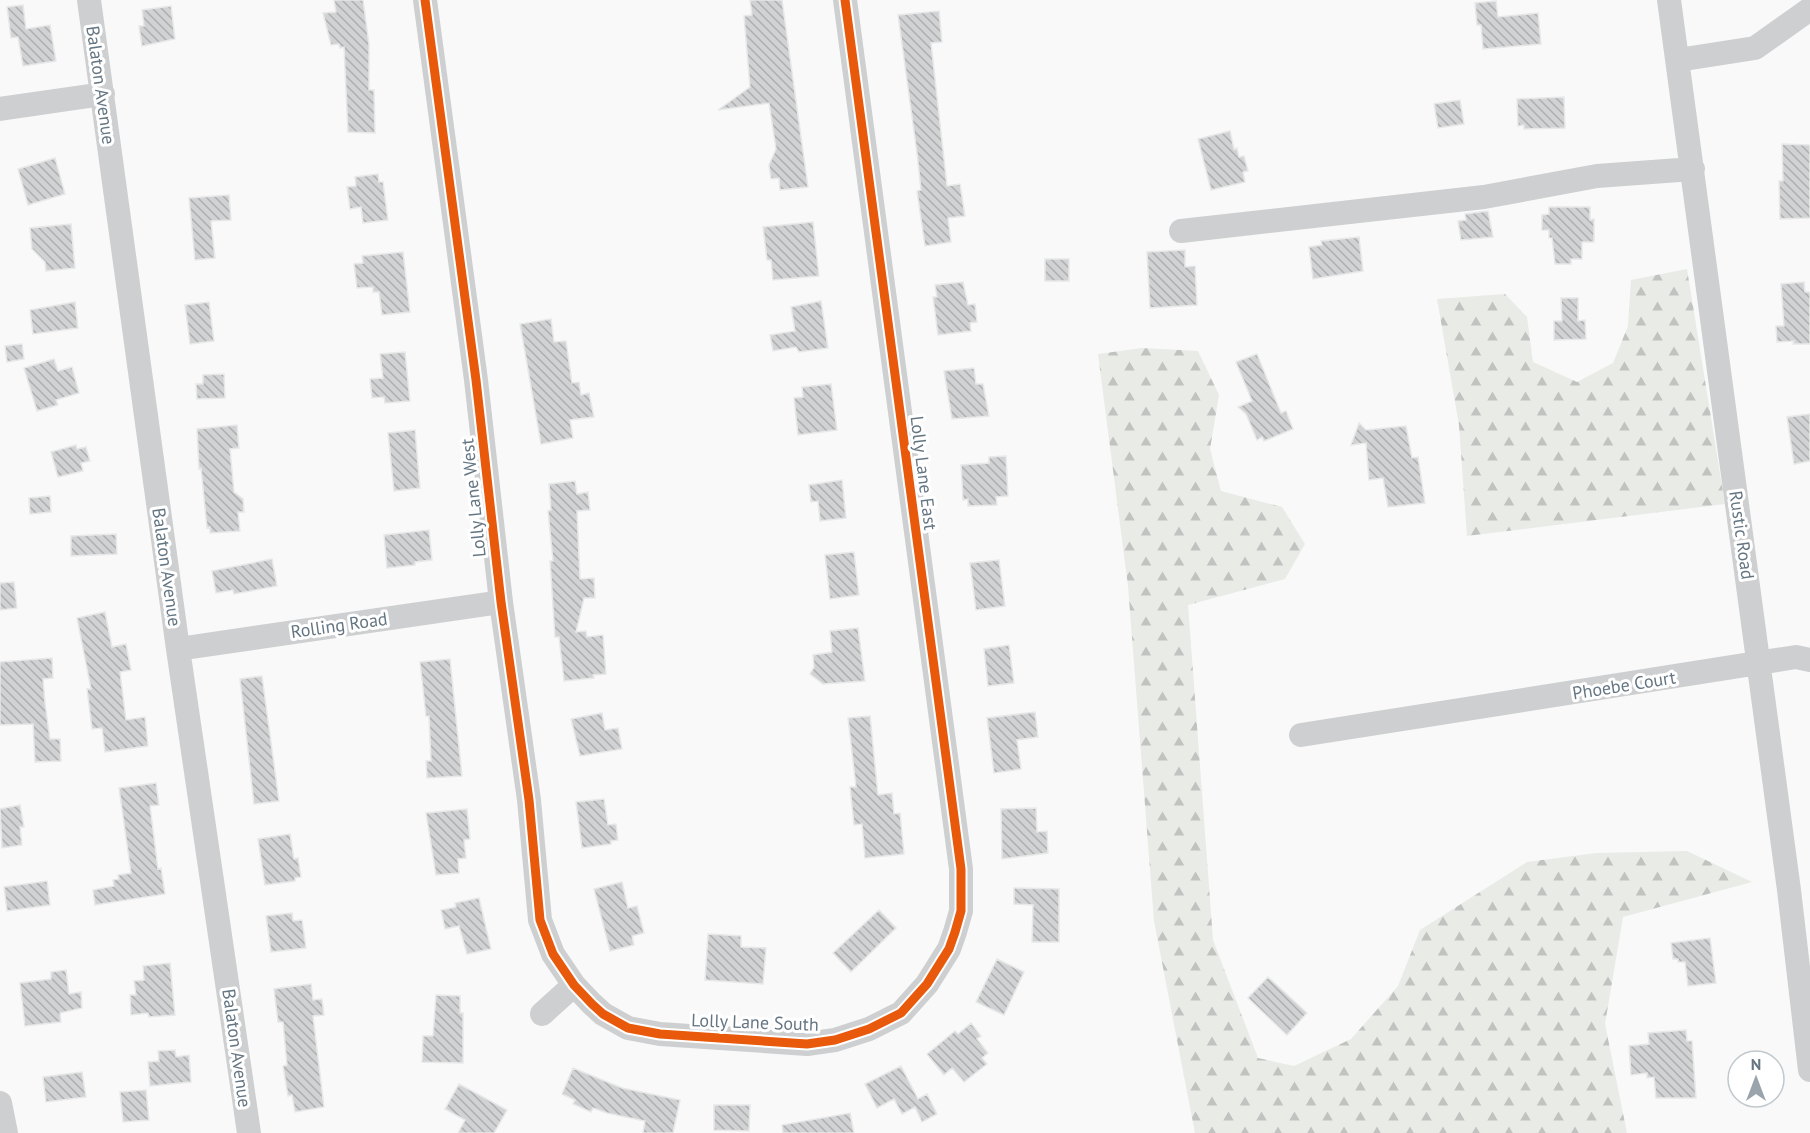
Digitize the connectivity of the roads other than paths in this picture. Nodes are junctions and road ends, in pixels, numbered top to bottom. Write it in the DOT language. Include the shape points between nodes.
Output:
graph roads {
  1 [pos="89,0"];
  2 [pos="425,0"];
  3 [pos="845,0"];
  4 [pos="1669,0"];
  5 [pos="1810,9"];
  6 [pos="1678,60"];
  7 [pos="103,94"];
  8 [pos="0,108"];
  9 [pos="1693,169"];
  10 [pos="1181,231"];
  11 [pos="501,602"];
  12 [pos="178,649"];
  13 [pos="1810,660"];
  14 [pos="1759,665"];
  15 [pos="1301,735"];
  16 [pos="949,949"];
  17 [pos="574,985"];
  18 [pos="542,1014"];
  19 [pos="1810,1070"];
  20 [pos="0,1103"];
  21 [pos="6,1133"];
  22 [pos="249,1133"];
  1 -- 7 [label="street, Balaton Avenue"];
  2 -- 11 [label="street, Lolly Lane West" via="476,380"];
  3 -- 16 [label="street, Lolly Lane East" via="961,869 961,911"];
  4 -- 6 [label="street, Rustic Road"];
  5 -- 6 [label="street" via="1755,48"];
  6 -- 9 [label="street, Rustic Road"];
  7 -- 8 [label="street"];
  7 -- 12 [label="street, Balaton Avenue"];
  9 -- 10 [label="street" via="1597,176 1484,197"];
  9 -- 14 [label="street, Rustic Road"];
  11 -- 12 [label="street, Rolling Road"];
  11 -- 17 [label="street, Lolly Lane West" via="529,800 540,920 553,954"];
  12 -- 22 [label="street, Balaton Avenue"];
  13 -- 14 [label="street, Phoebe Court" via="1796,657"];
  14 -- 15 [label="street, Phoebe Court"];
  14 -- 19 [label="street, Rustic Road"];
  16 -- 17 [label="street, Lolly Lane South" via="927,984 901,1013 850,1036 807,1044 660,1034 628,1028 603,1014"];
  17 -- 18 [label="street"];
  20 -- 21 [label="street"];
}
